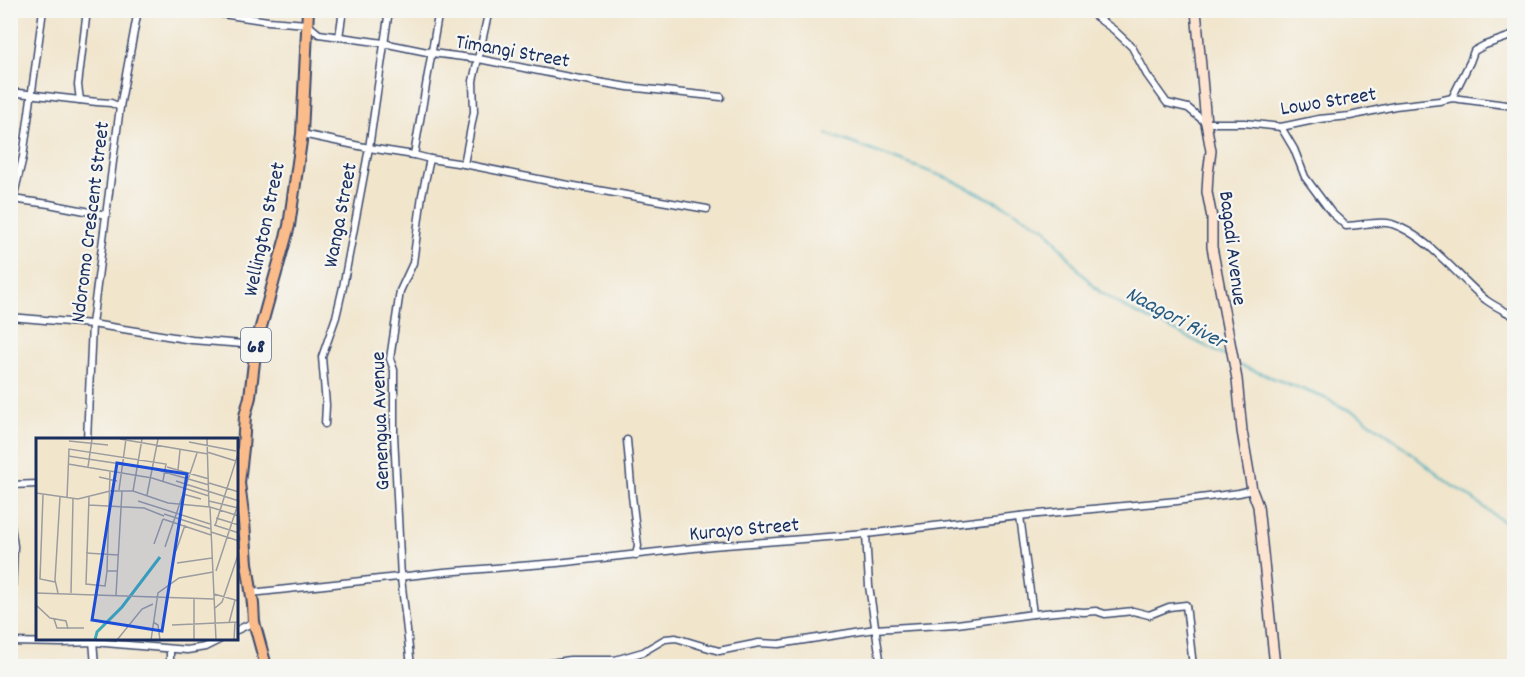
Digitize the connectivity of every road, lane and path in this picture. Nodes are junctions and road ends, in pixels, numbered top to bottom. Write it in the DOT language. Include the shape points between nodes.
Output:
graph roads {
  1 [pos="43,10"];
  2 [pos="87,10"];
  3 [pos="138,10"];
  4 [pos="196,10"];
  5 [pos="308,10"];
  6 [pos="343,10"];
  7 [pos="389,10"];
  8 [pos="439,10"];
  9 [pos="489,10"];
  10 [pos="1087,10"];
  11 [pos="1196,10"];
  12 [pos="242,14"];
  13 [pos="307,24"];
  14 [pos="1515,35"];
  15 [pos="339,37"];
  16 [pos="383,43"];
  17 [pos="432,53"];
  18 [pos="479,59"];
  19 [pos="10,92"];
  20 [pos="32,95"];
  21 [pos="721,97"];
  22 [pos="1452,98"];
  23 [pos="80,100"];
  24 [pos="1515,106"];
  25 [pos="120,107"];
  26 [pos="1206,123"];
  27 [pos="1281,126"];
  28 [pos="302,134"];
  29 [pos="369,148"];
  30 [pos="414,155"];
  31 [pos="430,159"];
  32 [pos="464,164"];
  33 [pos="12,199"];
  34 [pos="707,209"];
  35 [pos="106,215"];
  36 [pos="10,225"];
  37 [pos="1515,316"];
  38 [pos="10,317"];
  39 [pos="92,324"];
  40 [pos="256,345"];
  41 [pos="325,424"];
  42 [pos="87,438"];
  43 [pos="627,440"];
  44 [pos="238,483"];
  45 [pos="36,484"];
  46 [pos="10,485"];
  47 [pos="1252,490"];
  48 [pos="1020,516"];
  49 [pos="10,520"];
  50 [pos="866,534"];
  51 [pos="636,555"];
  52 [pos="401,578"];
  53 [pos="251,593"];
  54 [pos="1033,614"];
  55 [pos="254,622"];
  56 [pos="875,629"];
  57 [pos="238,630"];
  58 [pos="10,635"];
  59 [pos="93,641"];
  60 [pos="215,641"];
  61 [pos="10,642"];
  62 [pos="170,650"];
  63 [pos="95,666"];
  64 [pos="170,666"];
  65 [pos="266,666"];
  66 [pos="411,666"];
  67 [pos="532,666"];
  68 [pos="881,666"];
  69 [pos="1193,666"];
  70 [pos="1275,666"];
  1 -- 20 [label="street"];
  2 -- 23 [label="street" via="78,85"];
  3 -- 25 [label="street, Ndoromo Crescent Street"];
  4 -- 12 [label="street, Timangi Street"];
  5 -- 13 [label="main road, Wellington Street / 68"];
  6 -- 15 [label="street"];
  7 -- 16 [label="street, Wanga Street"];
  8 -- 17 [label="street"];
  9 -- 18 [label="street"];
  10 -- 26 [label="street" via="1132,47 1167,102 1188,108"];
  11 -- 26 [label="street, Bagadi Avenue"];
  12 -- 13 [label="street, Timangi Street"];
  13 -- 15 [label="street, Timangi Street" via="320,33"];
  13 -- 28 [label="main road, Wellington Street / 68"];
  14 -- 22 [label="street" via="1474,51"];
  15 -- 16 [label="street, Timangi Street"];
  16 -- 17 [label="street, Timangi Street"];
  16 -- 29 [label="street, Wanga Street"];
  17 -- 18 [label="street, Timangi Street"];
  17 -- 30 [label="street"];
  18 -- 21 [label="street, Timangi Street" via="627,87"];
  18 -- 32 [label="street"];
  19 -- 20 [label="street"];
  20 -- 23 [label="street"];
  20 -- 33 [label="street"];
  22 -- 24 [label="street, Lowo Street"];
  22 -- 27 [label="street, Lowo Street"];
  23 -- 25 [label="street"];
  25 -- 35 [label="street, Ndoromo Crescent Street"];
  26 -- 27 [label="street, Lowo Street"];
  26 -- 47 [label="street, Bagadi Avenue" via="1211,151 1207,192 1212,246 1237,379"];
  27 -- 37 [label="street" via="1305,177 1346,226 1379,223 1405,229 1488,301"];
  28 -- 29 [label="street"];
  28 -- 40 [label="main road, Wellington Street / 68" via="289,226"];
  29 -- 30 [label="street"];
  29 -- 41 [label="street, Wanga Street" via="343,287 322,357"];
  30 -- 31 [label="street"];
  31 -- 32 [label="street"];
  31 -- 52 [label="street, Genengua Avenue" via="413,263 400,291 390,359 394,370"];
  32 -- 34 [label="street"];
  33 -- 35 [label="street"];
  33 -- 36 [label="street"];
  35 -- 39 [label="street, Ndoromo Crescent Street"];
  38 -- 39 [label="street"];
  39 -- 40 [label="street" via="192,340"];
  39 -- 42 [label="street, Ndoromo Crescent Street"];
  40 -- 44 [label="main road, Wellington Street / 68"];
  43 -- 51 [label="street"];
  44 -- 53 [label="main road, Wellington Street / 68"];
  45 -- 46 [label="street"];
  47 -- 48 [label="street, Kurayo Street"];
  47 -- 70 [label="street, Bagadi Avenue"];
  48 -- 50 [label="street, Kurayo Street"];
  48 -- 54 [label="street"];
  49 -- 58 [label="street" via="14,546"];
  50 -- 51 [label="street, Kurayo Street"];
  50 -- 56 [label="street"];
  51 -- 52 [label="street, Kurayo Street"];
  52 -- 53 [label="street, Kurayo Street"];
  52 -- 66 [label="street, Genengua Avenue"];
  53 -- 55 [label="main road, Wellington Street / 68"];
  54 -- 56 [label="street"];
  54 -- 69 [label="street" via="1096,610 1106,614 1133,611 1149,615 1186,605"];
  55 -- 57 [label="street"];
  55 -- 65 [label="main road, Wellington Street / 68"];
  56 -- 67 [label="street" via="719,651 676,638 665,639 643,652 615,660 570,660"];
  56 -- 68 [label="street"];
  59 -- 61 [label="street"];
  59 -- 62 [label="street"];
  59 -- 63 [label="street"];
  60 -- 62 [label="street" via="187,650"];
  62 -- 64 [label="street"];
}
